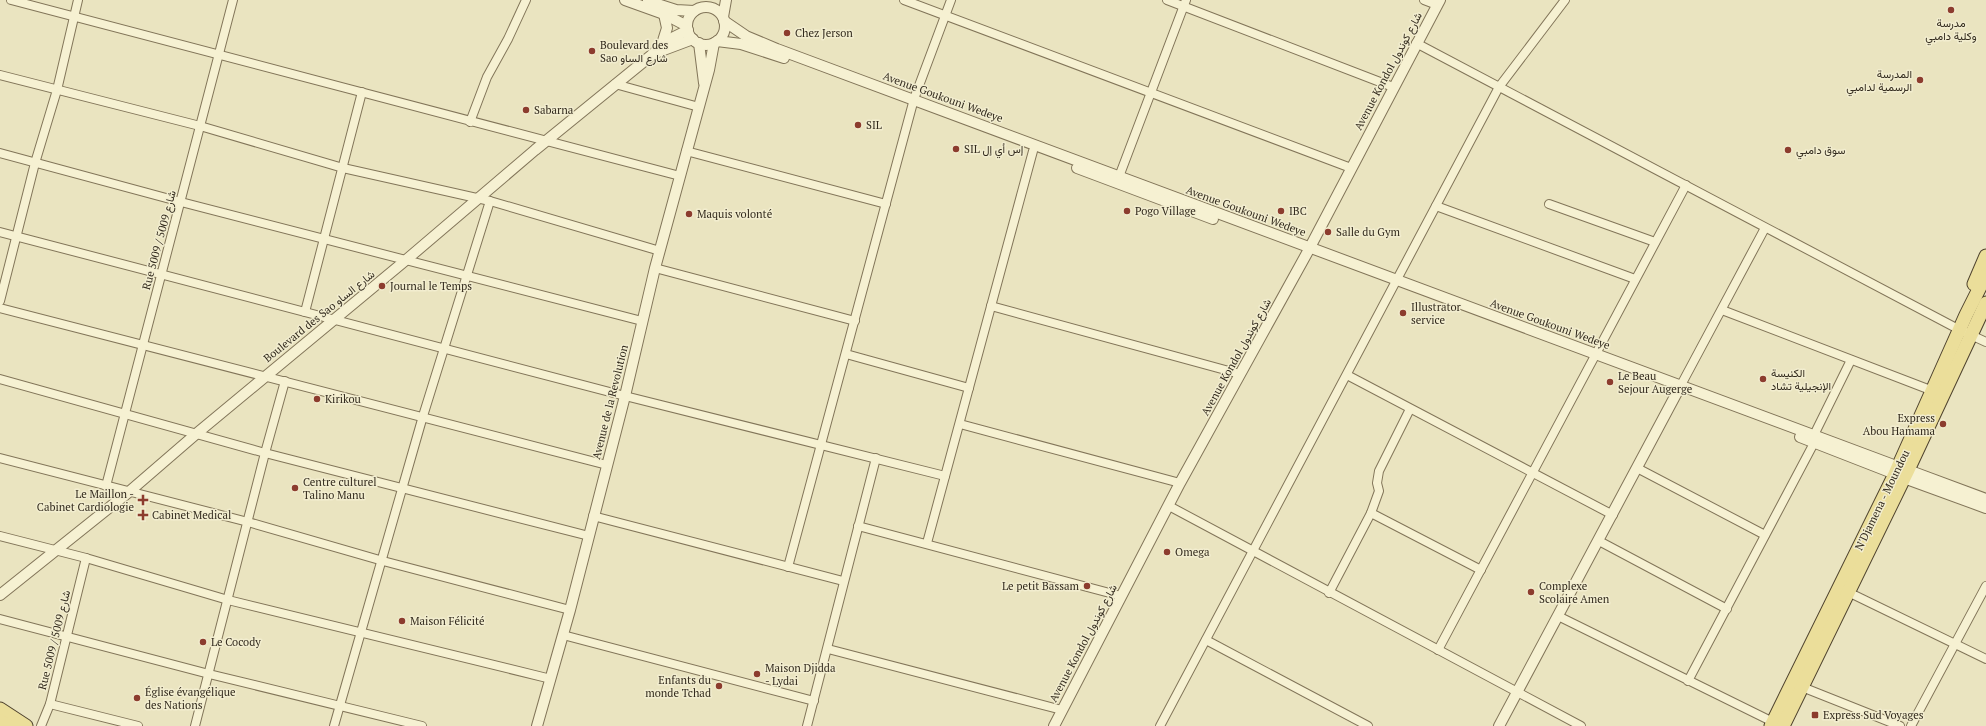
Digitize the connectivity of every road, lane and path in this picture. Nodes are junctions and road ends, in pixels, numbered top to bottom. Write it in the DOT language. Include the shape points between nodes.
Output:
graph roads {
  1 [pos="11,0"];
  2 [pos="78,0"];
  3 [pos="233,0"];
  4 [pos="526,0"];
  5 [pos="625,0"];
  6 [pos="645,0"];
  7 [pos="712,0"];
  8 [pos="726,0"];
  9 [pos="904,0"];
  10 [pos="951,0"];
  11 [pos="1167,0"];
  12 [pos="1424,0"];
  13 [pos="1566,0"];
  14 [pos="1438,2"];
  15 [pos="1185,3"];
  16 [pos="698,9"];
  17 [pos="664,14"];
  18 [pos="74,16"];
  19 [pos="945,16"];
  20 [pos="723,19"];
  21 [pos="687,28"];
  22 [pos="696,41"];
  23 [pos="716,42"];
  24 [pos="1416,43"];
  25 [pos="662,44"];
  26 [pos="219,53"];
  27 [pos="653,54"];
  28 [pos="0,75"];
  29 [pos="615,84"];
  30 [pos="704,84"];
  31 [pos="1393,87"];
  32 [pos="1499,87"];
  33 [pos="57,90"];
  34 [pos="362,92"];
  35 [pos="1150,93"];
  36 [pos="913,103"];
  37 [pos="699,107"];
  38 [pos="470,122"];
  39 [pos="200,126"];
  40 [pos="546,141"];
  41 [pos="686,151"];
  42 [pos="1033,151"];
  43 [pos="0,153"];
  44 [pos="35,162"];
  45 [pos="343,168"];
  46 [pos="1351,168"];
  47 [pos="680,176"];
  48 [pos="1118,179"];
  49 [pos="1686,185"];
  50 [pos="478,198"];
  51 [pos="490,201"];
  52 [pos="182,202"];
  53 [pos="886,204"];
  54 [pos="1550,204"];
  55 [pos="1436,206"];
  56 [pos="1765,228"];
  57 [pos="0,232"];
  58 [pos="15,237"];
  59 [pos="325,238"];
  60 [pos="1655,242"];
  61 [pos="1309,250"];
  62 [pos="660,251"];
  63 [pos="1986,256"];
  64 [pos="406,260"];
  65 [pos="655,268"];
  66 [pos="162,274"];
  67 [pos="1986,275"];
  68 [pos="467,276"];
  69 [pos="1636,279"];
  70 [pos="1395,283"];
  71 [pos="0,301"];
  72 [pos="991,306"];
  73 [pos="0,308"];
  74 [pos="1984,308"];
  75 [pos="1722,310"];
  76 [pos="305,312"];
  77 [pos="1966,315"];
  78 [pos="335,319"];
  79 [pos="642,321"];
  80 [pos="855,321"];
  81 [pos="1966,332"];
  82 [pos="1986,342"];
  83 [pos="143,346"];
  84 [pos="445,348"];
  85 [pos="846,354"];
  86 [pos="1594,357"];
  87 [pos="1852,360"];
  88 [pos="1240,374"];
  89 [pos="1346,375"];
  90 [pos="264,376"];
  91 [pos="0,379"];
  92 [pos="286,381"];
  93 [pos="969,388"];
  94 [pos="1680,388"];
  95 [pos="1933,391"];
  96 [pos="625,396"];
  97 [pos="1410,409"];
  98 [pos="124,413"];
  99 [pos="423,416"];
  100 [pos="960,424"];
  101 [pos="196,434"];
  102 [pos="1814,439"];
  103 [pos="822,444"];
  104 [pos="265,453"];
  105 [pos="0,458"];
  106 [pos="876,458"];
  107 [pos="606,465"];
  108 [pos="1637,468"];
  109 [pos="1902,472"];
  110 [pos="1532,474"];
  111 [pos="945,476"];
  112 [pos="1180,483"];
  113 [pos="106,486"];
  114 [pos="401,490"];
  115 [pos="130,491"];
  116 [pos="1986,499"];
  117 [pos="1168,506"];
  118 [pos="1986,508"];
  119 [pos="1371,512"];
  120 [pos="1613,515"];
  121 [pos="593,516"];
  122 [pos="248,522"];
  123 [pos="858,526"];
  124 [pos="1765,535"];
  125 [pos="0,536"];
  126 [pos="589,536"];
  127 [pos="1599,541"];
  128 [pos="927,543"];
  129 [pos="1253,551"];
  130 [pos="56,552"];
  131 [pos="86,558"];
  132 [pos="382,561"];
  133 [pos="788,567"];
  134 [pos="1481,570"];
  135 [pos="843,581"];
  136 [pos="1986,586"];
  137 [pos="1329,593"];
  138 [pos="1850,593"];
  139 [pos="0,595"];
  140 [pos="1121,596"];
  141 [pos="228,600"];
  142 [pos="1727,609"];
  143 [pos="570,610"];
  144 [pos="1558,616"];
  145 [pos="0,619"];
  146 [pos="362,633"];
  147 [pos="66,636"];
  148 [pos="563,636"];
  149 [pos="1206,640"];
  150 [pos="1954,644"];
  151 [pos="828,648"];
  152 [pos="1438,650"];
  153 [pos="1986,659"];
  154 [pos="209,674"];
  155 [pos="551,679"];
  156 [pos="1688,681"];
  157 [pos="1802,687"];
  158 [pos="1516,693"];
  159 [pos="814,701"];
  160 [pos="50,704"];
  161 [pos="340,705"];
  162 [pos="0,710"];
  163 [pos="1062,710"];
  164 [pos="0,721"];
  165 [pos="1776,725"];
  166 [pos="8,726"];
  167 [pos="26,726"];
  168 [pos="41,726"];
  169 [pos="138,726"];
  170 [pos="195,726"];
  171 [pos="334,726"];
  172 [pos="422,726"];
  173 [pos="537,726"];
  174 [pos="807,726"];
  175 [pos="1054,726"];
  176 [pos="1160,726"];
  177 [pos="1368,726"];
  178 [pos="1499,726"];
  179 [pos="1581,726"];
  180 [pos="1900,726"];
  181 [pos="1911,726"];
  1 -- 18 [label="street"];
  2 -- 18 [label="street"];
  3 -- 26 [label="street, Rue 5009 / شارع 5009"];
  4 -- 38 [label="street" via="487,76"];
  5 -- 17 [label="street"];
  6 -- 16 [label="street" via="676,10"];
  7 -- 16 [label="street"];
  8 -- 20 [label="street"];
  9 -- 19 [label="street"];
  10 -- 19 [label="street"];
  11 -- 15 [label="street"];
  12 -- 14 [label="street"];
  13 -- 32 [label="street"];
  14 -- 24 [label="street, Avenue Kondol شارع كوندول"];
  15 -- 31 [label="street"];
  15 -- 35 [label="street"];
  16 -- 20 [label="street" via="714,9"];
  16 -- 21 [label="street" via="689,18"];
  17 -- 21 [label="street"];
  17 -- 25 [label="street" via="667,28"];
  18 -- 26 [label="street"];
  18 -- 33 [label="street"];
  19 -- 35 [label="street"];
  19 -- 36 [label="street"];
  20 -- 23 [label="street" via="725,30"];
  20 -- 36 [label="street, Avenue Goukouni Wedeye" via="746,36"];
  21 -- 22 [label="street"];
  21 -- 25 [label="street, Boulevard des Sao شارع الساو"];
  22 -- 23 [label="street" via="704,45"];
  22 -- 27 [label="street, Boulevard des Sao شارع الساو"];
  22 -- 30 [label="street, Avenue de la Revolution"];
  23 -- 30 [label="street, Avenue de la Revolution"];
  23 -- 36 [label="street, Avenue Goukouni Wedeye" via="741,44"];
  24 -- 31 [label="street, Avenue Kondol شارع كوندول"];
  24 -- 32 [label="street"];
  25 -- 27 [label="street, Boulevard des Sao شارع الساو"];
  26 -- 34 [label="street"];
  26 -- 39 [label="street, Rue 5009 / شارع 5009"];
  27 -- 29 [label="street, Boulevard des Sao شارع الساو"];
  28 -- 33 [label="street"];
  29 -- 37 [label="street"];
  29 -- 40 [label="street, Boulevard des Sao شارع الساو"];
  30 -- 37 [label="street, Avenue de la Revolution"];
  31 -- 46 [label="street, Avenue Kondol شارع كوندول"];
  32 -- 49 [label="street"];
  32 -- 55 [label="street"];
  33 -- 39 [label="street"];
  33 -- 44 [label="street"];
  34 -- 38 [label="street"];
  34 -- 45 [label="street"];
  35 -- 46 [label="street"];
  35 -- 48 [label="street"];
  36 -- 42 [label="street, Avenue Goukouni Wedeye"];
  36 -- 48 [label="street, Avenue Goukouni Wedeye"];
  36 -- 53 [label="street"];
  37 -- 41 [label="street, Avenue de la Revolution"];
  38 -- 40 [label="street"];
  39 -- 45 [label="street"];
  39 -- 52 [label="street, Rue 5009 / شارع 5009"];
  40 -- 47 [label="street"];
  40 -- 50 [label="street, Boulevard des Sao شارع الساو"];
  41 -- 47 [label="street, Avenue de la Revolution"];
  41 -- 53 [label="street"];
  42 -- 48 [label="street, Avenue Goukouni Wedeye"];
  42 -- 72 [label="street"];
  43 -- 44 [label="street"];
  44 -- 52 [label="street"];
  44 -- 58 [label="street"];
  45 -- 50 [label="street"];
  45 -- 59 [label="street"];
  46 -- 61 [label="street, Avenue Kondol شارع كوندول"];
  47 -- 62 [label="street, Avenue de la Revolution"];
  48 -- 61 [label="street, Avenue Goukouni Wedeye"];
  49 -- 56 [label="street"];
  49 -- 60 [label="street"];
  50 -- 51 [label="street"];
  50 -- 64 [label="street, Boulevard des Sao شارع الساو"];
  51 -- 62 [label="street"];
  51 -- 68 [label="street"];
  52 -- 59 [label="street"];
  52 -- 66 [label="street, Rue 5009 / شارع 5009"];
  53 -- 80 [label="street"];
  54 -- 60 [label="street"];
  55 -- 69 [label="street"];
  55 -- 70 [label="street"];
  56 -- 75 [label="street"];
  56 -- 81 [label="street"];
  57 -- 58 [label="street"];
  58 -- 66 [label="street"];
  58 -- 71 [label="street"];
  59 -- 64 [label="street"];
  59 -- 76 [label="street"];
  60 -- 69 [label="street"];
  61 -- 70 [label="street, Avenue Goukouni Wedeye"];
  61 -- 88 [label="street, Avenue Kondol شارع كوندول"];
  62 -- 65 [label="street, Avenue de la Revolution"];
  63 -- 77 [label="main road" via="1972,290"];
  64 -- 68 [label="street"];
  64 -- 78 [label="street, Boulevard des Sao شارع الساو"];
  65 -- 79 [label="street, Avenue de la Revolution"];
  65 -- 80 [label="street"];
  66 -- 76 [label="street"];
  66 -- 83 [label="street, Rue 5009 / شارع 5009"];
  67 -- 77 [label="main road, N'Djamena - Moundou"];
  68 -- 79 [label="street"];
  68 -- 84 [label="street"];
  69 -- 86 [label="street"];
  70 -- 86 [label="street, Avenue Goukouni Wedeye"];
  70 -- 89 [label="street"];
  72 -- 88 [label="street"];
  72 -- 93 [label="street"];
  73 -- 83 [label="street"];
  74 -- 81 [label="main road, N'Djamena - Moundou"];
  75 -- 87 [label="street"];
  75 -- 94 [label="street"];
  76 -- 78 [label="street"];
  77 -- 81 [label="main road, N'Djamena - Moundou"];
  78 -- 84 [label="street"];
  78 -- 90 [label="street, Boulevard des Sao شارع الساو"];
  79 -- 96 [label="street, Avenue de la Revolution"];
  80 -- 85 [label="street"];
  81 -- 82 [label="street"];
  81 -- 95 [label="main road, N'Djamena - Moundou"];
  81 -- 109 [label="main road, N'Djamena - Moundou"];
  83 -- 90 [label="street"];
  83 -- 98 [label="street, Rue 5009 / شارع 5009"];
  84 -- 96 [label="street"];
  84 -- 99 [label="street"];
  85 -- 93 [label="street"];
  85 -- 103 [label="street"];
  86 -- 94 [label="street, Avenue Goukouni Wedeye"];
  86 -- 110 [label="street"];
  87 -- 95 [label="street"];
  87 -- 102 [label="street"];
  88 -- 112 [label="street, Avenue Kondol شارع كوندول"];
  89 -- 97 [label="street"];
  89 -- 129 [label="street"];
  90 -- 92 [label="street"];
  90 -- 101 [label="street, Boulevard des Sao شارع الساو"];
  91 -- 98 [label="street"];
  92 -- 99 [label="street"];
  92 -- 104 [label="street"];
  93 -- 100 [label="street"];
  94 -- 102 [label="street, Avenue Goukouni Wedeye"];
  94 -- 108 [label="street"];
  95 -- 109 [label="main road, N'Djamena - Moundou"];
  96 -- 103 [label="street"];
  96 -- 107 [label="street, Avenue de la Revolution"];
  97 -- 110 [label="street"];
  97 -- 119 [label="street" via="1379,471 1379,491"];
  98 -- 101 [label="street"];
  98 -- 113 [label="street, Rue 5009 / شارع 5009"];
  99 -- 107 [label="street"];
  99 -- 114 [label="street"];
  100 -- 111 [label="street"];
  100 -- 112 [label="street"];
  101 -- 104 [label="street"];
  101 -- 115 [label="street, Boulevard des Sao شارع الساو"];
  102 -- 109 [label="street, Avenue Goukouni Wedeye"];
  102 -- 124 [label="street"];
  103 -- 106 [label="street"];
  103 -- 133 [label="street"];
  104 -- 114 [label="street"];
  104 -- 122 [label="street"];
  105 -- 113 [label="street"];
  106 -- 111 [label="street"];
  106 -- 123 [label="street"];
  107 -- 121 [label="street, Avenue de la Revolution"];
  108 -- 120 [label="street"];
  108 -- 124 [label="street"];
  109 -- 116 [label="street"];
  109 -- 118 [label="street"];
  109 -- 138 [label="main road, N'Djamena - Moundou"];
  109 -- 165 [label="main road, N'Djamena - Moundou"];
  110 -- 120 [label="street"];
  110 -- 134 [label="street"];
  111 -- 128 [label="street"];
  112 -- 117 [label="street, Avenue Kondol شارع كوندول"];
  113 -- 115 [label="street"];
  114 -- 126 [label="street"];
  114 -- 132 [label="street"];
  115 -- 122 [label="street"];
  115 -- 130 [label="street, Boulevard des Sao شارع الساو"];
  117 -- 129 [label="street"];
  117 -- 140 [label="street, Avenue Kondol شارع كوندول"];
  119 -- 134 [label="street"];
  119 -- 137 [label="street"];
  120 -- 127 [label="street"];
  121 -- 126 [label="street, Avenue de la Revolution"];
  121 -- 133 [label="street"];
  122 -- 132 [label="street"];
  122 -- 141 [label="street"];
  123 -- 128 [label="street"];
  123 -- 135 [label="street"];
  124 -- 142 [label="street"];
  125 -- 130 [label="street"];
  126 -- 143 [label="street, Avenue de la Revolution"];
  127 -- 142 [label="street"];
  127 -- 144 [label="street"];
  128 -- 140 [label="street"];
  129 -- 137 [label="street"];
  129 -- 149 [label="street"];
  130 -- 131 [label="street"];
  130 -- 139 [label="street, Boulevard des Sao شارع الساو"];
  131 -- 141 [label="street"];
  131 -- 147 [label="street, Rue 5009 / شارع 5009"];
  132 -- 143 [label="street"];
  132 -- 146 [label="street"];
  133 -- 135 [label="street"];
  134 -- 152 [label="street"];
  135 -- 151 [label="street"];
  136 -- 150 [label="street"];
  137 -- 152 [label="street"];
  138 -- 150 [label="street"];
  138 -- 157 [label="main road, N'Djamena - Moundou"];
  140 -- 163 [label="street, Avenue Kondol شارع كوندول"];
  141 -- 146 [label="street"];
  141 -- 154 [label="street"];
  142 -- 156 [label="street"];
  143 -- 148 [label="street, Avenue de la Revolution"];
  144 -- 156 [label="street"];
  144 -- 158 [label="street"];
  145 -- 147 [label="street"];
  146 -- 155 [label="street"];
  146 -- 161 [label="street"];
  147 -- 154 [label="street"];
  147 -- 160 [label="street, Rue 5009 / شارع 5009"];
  148 -- 155 [label="street, Avenue de la Revolution"];
  148 -- 159 [label="street"];
  149 -- 176 [label="street"];
  149 -- 177 [label="street"];
  150 -- 153 [label="street"];
  150 -- 181 [label="street"];
  151 -- 159 [label="street"];
  151 -- 163 [label="street"];
  152 -- 158 [label="street"];
  154 -- 161 [label="street"];
  154 -- 170 [label="street"];
  155 -- 173 [label="street, Avenue de la Revolution"];
  156 -- 165 [label="street"];
  157 -- 165 [label="main road, N'Djamena - Moundou" via="1793,706"];
  157 -- 180 [label="street"];
  158 -- 178 [label="street"];
  158 -- 179 [label="street"];
  159 -- 174 [label="street"];
  160 -- 168 [label="street, Rue 5009 / شارع 5009"];
  160 -- 169 [label="street"];
  161 -- 171 [label="street"];
  161 -- 172 [label="street"];
  162 -- 167 [label="main road"];
  163 -- 175 [label="street, Avenue Kondol شارع كوندول"];
  164 -- 166 [label="main road"];
}
